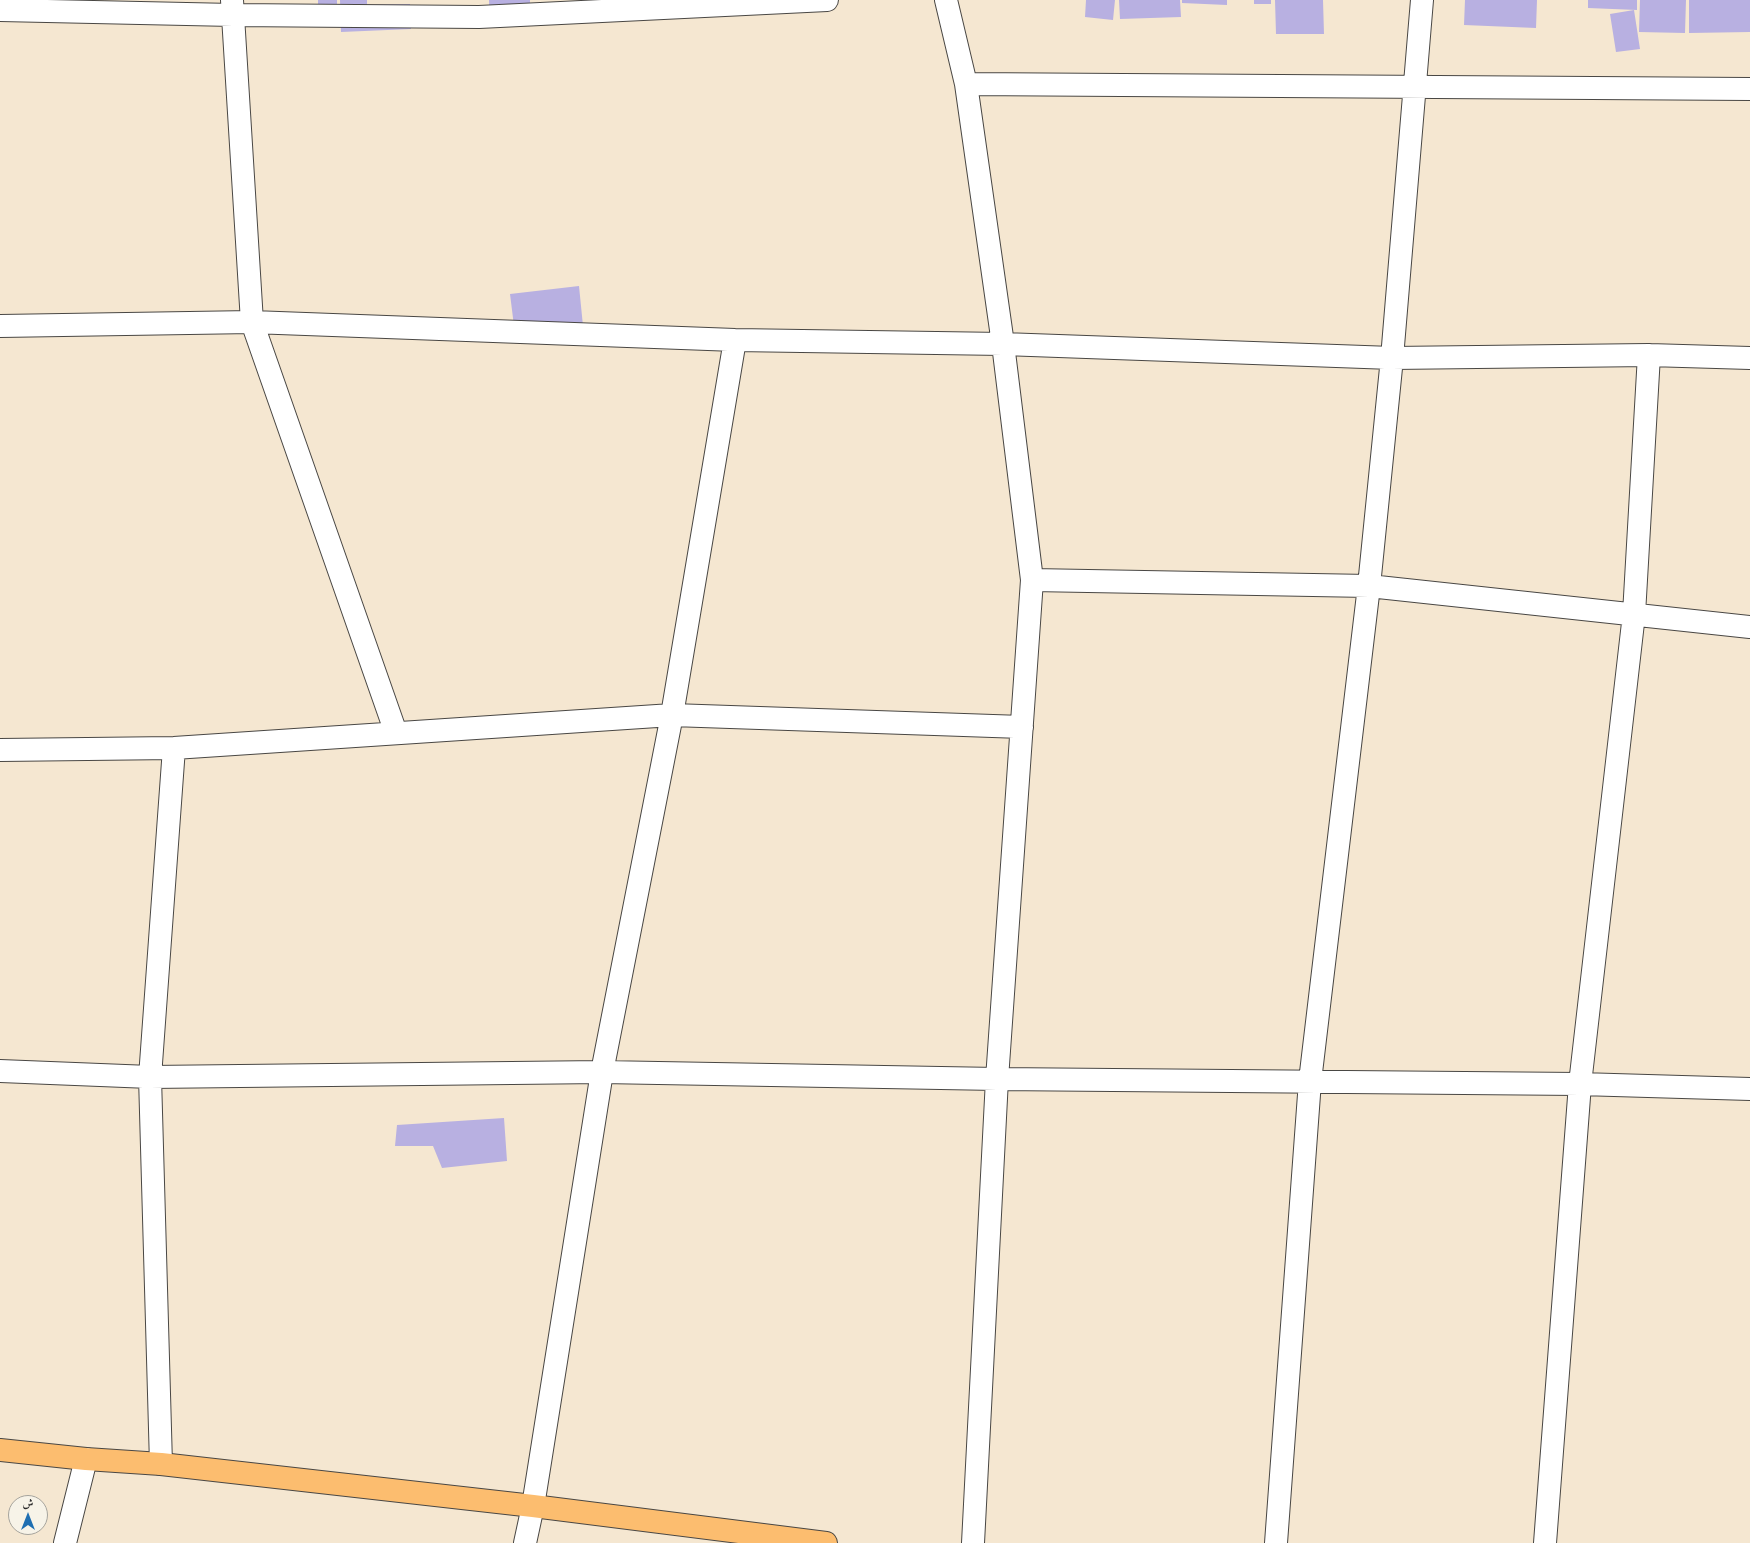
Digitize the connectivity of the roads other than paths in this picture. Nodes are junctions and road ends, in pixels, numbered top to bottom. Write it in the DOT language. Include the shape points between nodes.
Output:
graph roads {
  1 [pos="828,0"];
  2 [pos="946,0"];
  3 [pos="1422,0"];
  4 [pos="232,7"];
  5 [pos="478,9"];
  6 [pos="0,10"];
  7 [pos="966,84"];
  8 [pos="1414,88"];
  9 [pos="1750,89"];
  10 [pos="252,322"];
  11 [pos="0,326"];
  12 [pos="735,340"];
  13 [pos="1003,344"];
  14 [pos="1649,355"];
  15 [pos="1392,358"];
  16 [pos="1750,358"];
  17 [pos="1032,580"];
  18 [pos="1369,586"];
  19 [pos="1634,614"];
  20 [pos="1750,627"];
  21 [pos="672,715"];
  22 [pos="1022,727"];
  23 [pos="396,733"];
  24 [pos="174,748"];
  25 [pos="0,750"];
  26 [pos="0,1071"];
  27 [pos="602,1072"];
  28 [pos="150,1077"];
  29 [pos="997,1079"];
  30 [pos="1310,1081"];
  31 [pos="1580,1084"];
  32 [pos="1750,1089"];
  33 [pos="0,1450"];
  34 [pos="86,1459"];
  35 [pos="161,1464"];
  36 [pos="533,1506"];
  37 [pos="65,1543"];
  38 [pos="525,1543"];
  39 [pos="826,1543"];
  40 [pos="973,1543"];
  41 [pos="1276,1543"];
  42 [pos="1545,1543"];
  1 -- 5 [label="street"];
  2 -- 7 [label="street"];
  3 -- 8 [label="street"];
  4 -- 5 [label="street"];
  4 -- 6 [label="street"];
  4 -- 10 [label="street"];
  7 -- 8 [label="street"];
  7 -- 13 [label="street"];
  8 -- 9 [label="street"];
  8 -- 15 [label="street"];
  10 -- 11 [label="street"];
  10 -- 12 [label="street"];
  10 -- 23 [label="street"];
  12 -- 13 [label="street"];
  12 -- 21 [label="street"];
  13 -- 15 [label="street"];
  13 -- 17 [label="street"];
  14 -- 15 [label="street"];
  14 -- 16 [label="street"];
  14 -- 19 [label="street"];
  15 -- 18 [label="street"];
  17 -- 18 [label="street"];
  17 -- 22 [label="street"];
  18 -- 19 [label="street"];
  18 -- 30 [label="street"];
  19 -- 20 [label="street"];
  19 -- 31 [label="street"];
  21 -- 22 [label="street"];
  21 -- 23 [label="street"];
  21 -- 27 [label="street"];
  22 -- 29 [label="street"];
  23 -- 24 [label="street"];
  24 -- 25 [label="street"];
  24 -- 28 [label="street"];
  26 -- 28 [label="street"];
  27 -- 28 [label="street"];
  27 -- 29 [label="street"];
  27 -- 36 [label="street"];
  28 -- 35 [label="street"];
  29 -- 30 [label="street"];
  29 -- 40 [label="street"];
  30 -- 31 [label="street"];
  30 -- 41 [label="street"];
  31 -- 32 [label="street"];
  31 -- 42 [label="street"];
  33 -- 34 [label="highway"];
  34 -- 35 [label="highway"];
  34 -- 37 [label="street"];
  35 -- 36 [label="highway"];
  36 -- 38 [label="street"];
  36 -- 39 [label="highway"];
}
